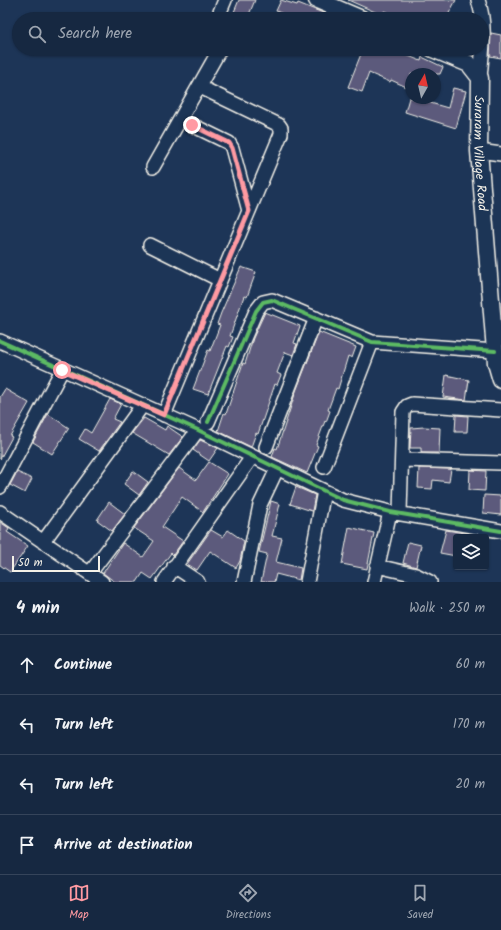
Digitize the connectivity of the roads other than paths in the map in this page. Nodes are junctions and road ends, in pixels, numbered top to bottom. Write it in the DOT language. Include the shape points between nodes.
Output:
graph roads {
  1 [pos="225,0"];
  2 [pos="317,0"];
  3 [pos="478,0"];
  4 [pos="220,12"];
  5 [pos="345,12"];
  6 [pos="482,12"];
  7 [pos="216,56"];
  8 [pos="450,56"];
  9 [pos="482,56"];
  10 [pos="480,78"];
  11 [pos="200,87"];
  12 [pos="192,125"];
  13 [pos="479,151"];
  14 [pos="501,154"];
  15 [pos="153,167"];
  16 [pos="249,211"];
  17 [pos="150,245"];
  18 [pos="220,280"];
  19 [pos="316,318"];
  20 [pos="0,341"];
  21 [pos="372,342"];
  22 [pos="497,357"];
  23 [pos="62,370"];
  24 [pos="501,380"];
  25 [pos="142,406"];
  26 [pos="501,410"];
  27 [pos="164,415"];
  28 [pos="203,426"];
  29 [pos="266,447"];
  30 [pos="252,457"];
  31 [pos="403,460"];
  32 [pos="501,462"];
  33 [pos="324,467"];
  34 [pos="277,469"];
  35 [pos="0,487"];
  36 [pos="324,490"];
  37 [pos="0,512"];
  38 [pos="395,512"];
  39 [pos="501,531"];
  40 [pos="43,542"];
  41 [pos="174,566"];
  42 [pos="378,566"];
  43 [pos="90,574"];
  44 [pos="102,582"];
  45 [pos="164,582"];
  46 [pos="198,582"];
  47 [pos="244,582"];
  48 [pos="307,582"];
  49 [pos="374,582"];
  50 [pos="430,582"];
  1 -- 4 [label="street"];
  2 -- 5 [label="main road"];
  3 -- 6 [label="street"];
  7 -- 11 [label="street"];
  8 -- 10 [label="main road, Suraram Village Road" via="469,64"];
  9 -- 10 [label="street"];
  10 -- 13 [label="main road, Suraram Village Road"];
  11 -- 15 [label="street"];
  11 -- 16 [label="street" via="281,128 281,134"];
  12 -- 16 [label="street" via="229,143"];
  13 -- 14 [label="street"];
  13 -- 22 [label="main road, Suraram Village Road"];
  16 -- 18 [label="street"];
  17 -- 18 [label="street"];
  18 -- 27 [label="street"];
  19 -- 21 [label="street"];
  19 -- 28 [label="street" via="272,300 264,302 256,311"];
  19 -- 29 [label="street"];
  20 -- 23 [label="street"];
  21 -- 22 [label="street"];
  21 -- 33 [label="street"];
  22 -- 24 [label="main road, Suraram Village Road"];
  23 -- 25 [label="street"];
  23 -- 35 [label="street"];
  25 -- 27 [label="street"];
  25 -- 40 [label="street"];
  26 -- 31 [label="street" via="430,404 407,406 403,412"];
  27 -- 28 [label="street"];
  28 -- 30 [label="street"];
  28 -- 43 [label="street"];
  30 -- 34 [label="street"];
  30 -- 41 [label="street" via="234,486"];
  31 -- 32 [label="street"];
  31 -- 38 [label="street"];
  34 -- 36 [label="street"];
  34 -- 47 [label="street" via="260,505"];
  36 -- 38 [label="street" via="343,500"];
  36 -- 48 [label="street"];
  37 -- 40 [label="street"];
  38 -- 39 [label="street"];
  38 -- 42 [label="street"];
  40 -- 43 [label="street"];
  41 -- 45 [label="street"];
  41 -- 46 [label="street"];
  42 -- 49 [label="street"];
  42 -- 50 [label="street" via="416,575"];
  43 -- 44 [label="street"];
}
